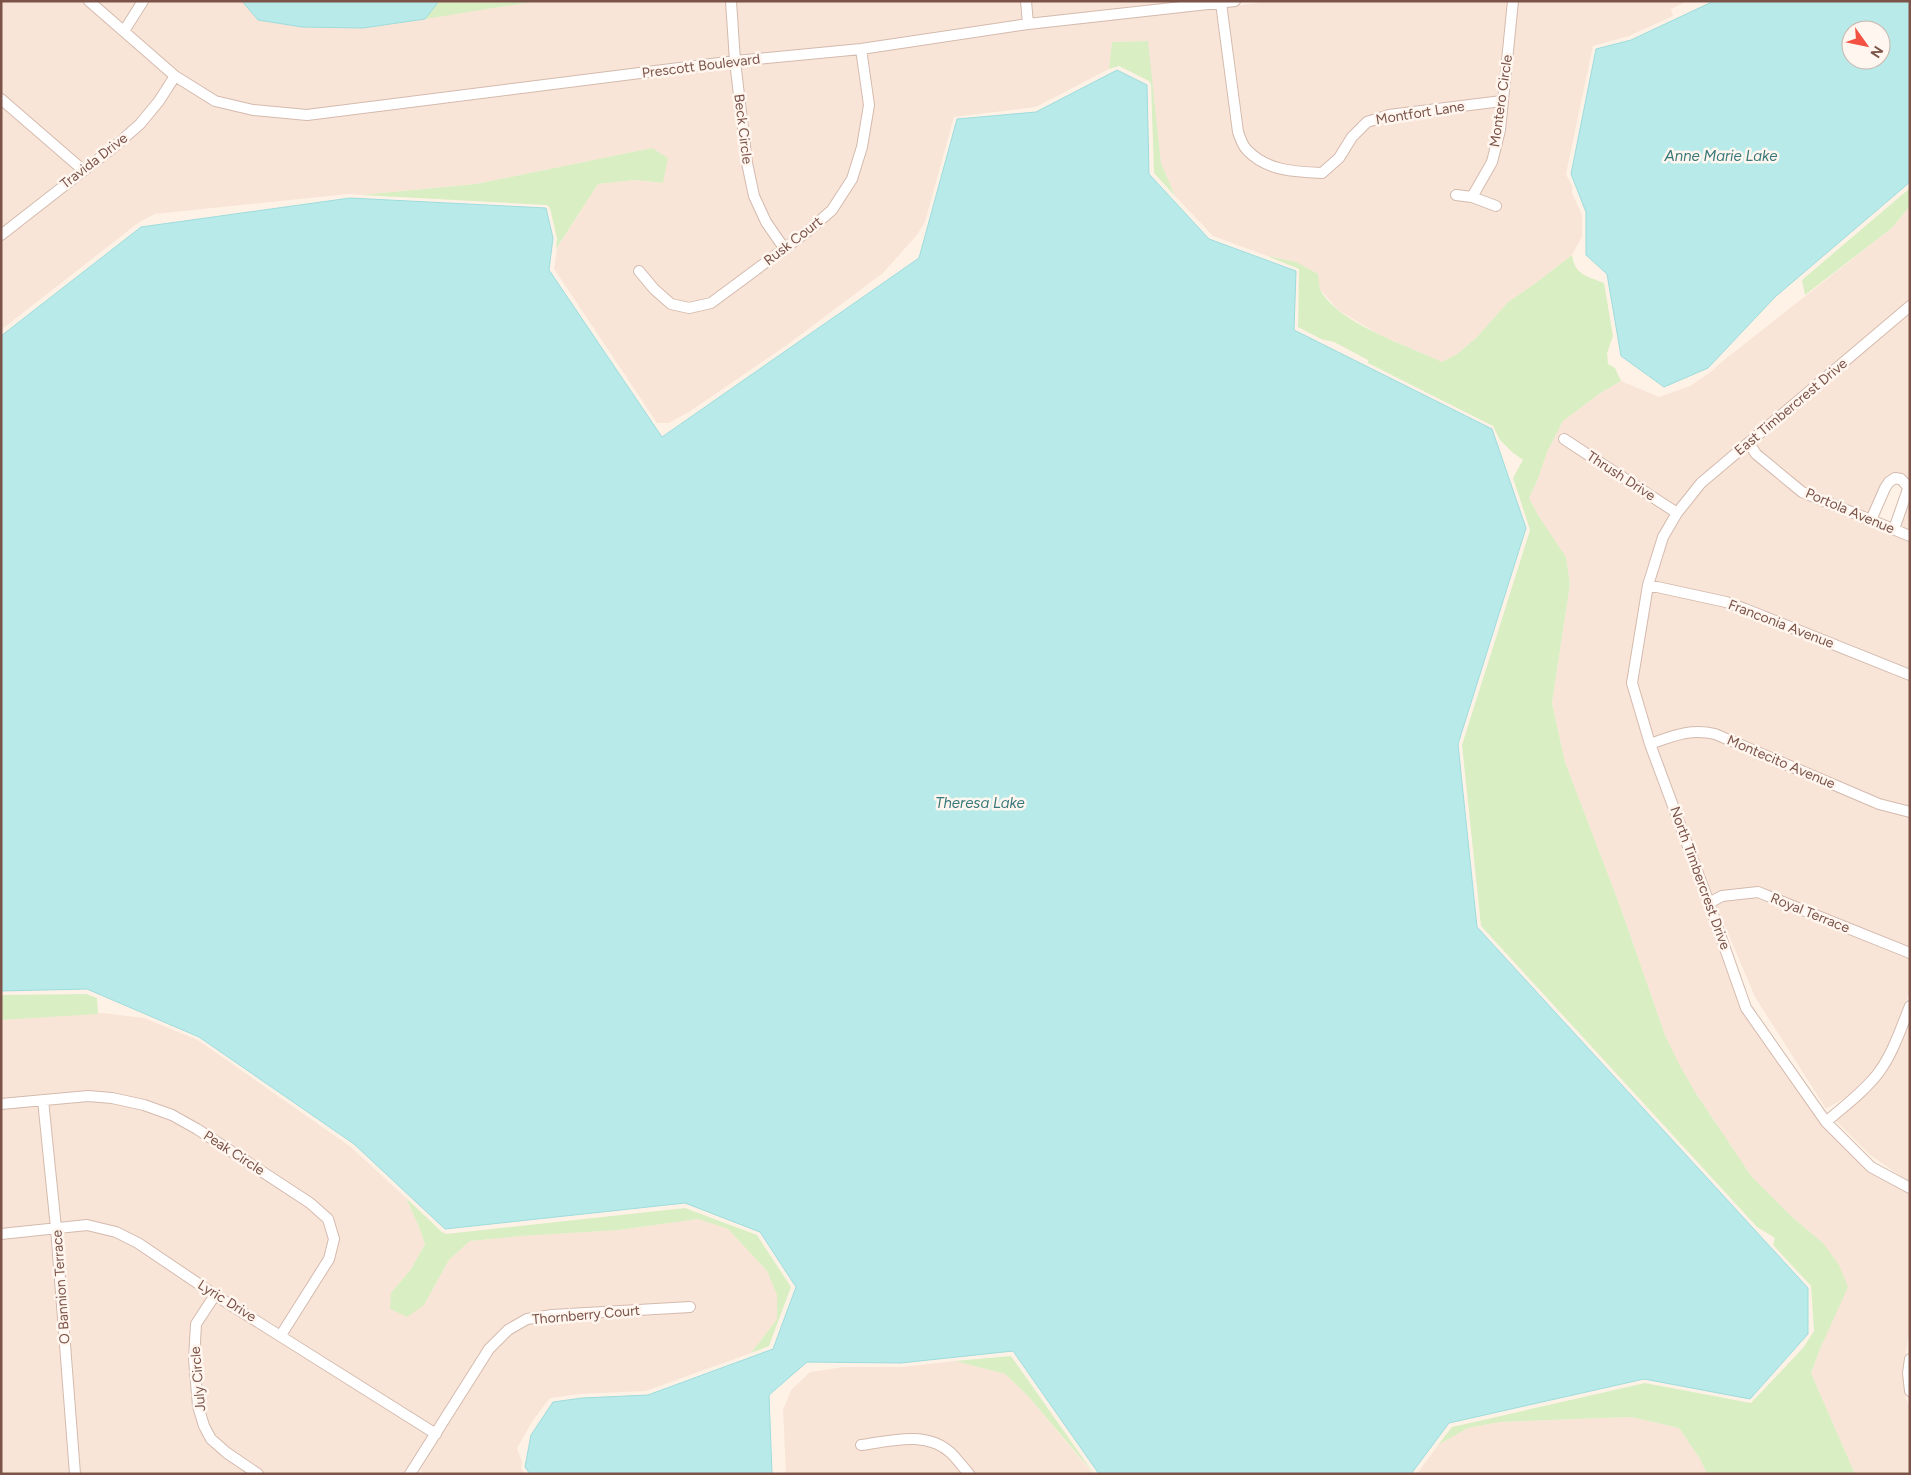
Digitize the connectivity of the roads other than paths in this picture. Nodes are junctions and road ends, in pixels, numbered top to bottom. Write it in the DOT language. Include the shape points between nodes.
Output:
graph roads {
  1 [pos="89,1"];
  2 [pos="144,1"];
  3 [pos="731,1"];
  4 [pos="1026,1"];
  5 [pos="1234,1"];
  6 [pos="1513,1"];
  7 [pos="1221,3"];
  8 [pos="1028,24"];
  9 [pos="124,31"];
  10 [pos="861,49"];
  11 [pos="735,61"];
  12 [pos="175,76"];
  13 [pos="1,99"];
  14 [pos="1502,101"];
  15 [pos="83,170"];
  16 [pos="1456,195"];
  17 [pos="1472,197"];
  18 [pos="1496,206"];
  19 [pos="1,235"];
  20 [pos="784,248"];
  21 [pos="639,271"];
  22 [pos="1910,306"];
  23 [pos="1564,439"];
  24 [pos="1749,443"];
  25 [pos="1677,512"];
  26 [pos="1871,520"];
  27 [pos="1894,529"];
  28 [pos="1910,536"];
  29 [pos="1648,585"];
  30 [pos="1910,675"];
  31 [pos="1650,744"];
  32 [pos="1910,812"];
  33 [pos="1709,903"];
  34 [pos="1910,953"];
  35 [pos="1910,1006"];
  36 [pos="43,1100"];
  37 [pos="1,1104"];
  38 [pos="1826,1122"];
  39 [pos="1910,1188"];
  40 [pos="56,1228"];
  41 [pos="1,1234"];
  42 [pos="215,1295"];
  43 [pos="690,1307"];
  44 [pos="281,1335"];
  45 [pos="1910,1359"];
  46 [pos="1910,1391"];
  47 [pos="436,1434"];
  48 [pos="861,1445"];
  49 [pos="413,1472"];
  50 [pos="75,1474"];
  51 [pos="258,1474"];
  52 [pos="969,1474"];
  1 -- 9 [label="street"];
  2 -- 9 [label="street"];
  3 -- 11 [label="street, Beck Circle"];
  4 -- 8 [label="street"];
  5 -- 7 [label="street, Prescott Boulevard"];
  6 -- 14 [label="street, Montero Circle"];
  7 -- 8 [label="street, Prescott Boulevard"];
  7 -- 14 [label="street, Montfort Lane" via="1238,132 1246,149 1266,164 1290,171 1322,173 1339,158 1352,137 1367,122 1389,115"];
  8 -- 10 [label="street, Prescott Boulevard"];
  9 -- 12 [label="street, Prescott Boulevard"];
  10 -- 11 [label="street, Prescott Boulevard"];
  10 -- 20 [label="street, Rusk Court" via="869,105 862,147 852,179 832,210"];
  11 -- 12 [label="street, Prescott Boulevard" via="307,115 253,110 215,101"];
  11 -- 20 [label="street, Beck Circle" via="754,196 766,222"];
  12 -- 15 [label="street, Travida Drive" via="140,124"];
  13 -- 15 [label="street"];
  14 -- 17 [label="street, Montero Circle" via="1500,130 1492,162"];
  15 -- 19 [label="street, Travida Drive"];
  16 -- 17 [label="street"];
  17 -- 18 [label="street"];
  20 -- 21 [label="street, Rusk Court" via="711,302 689,308 672,304"];
  22 -- 24 [label="street, East Timbercrest Drive"];
  23 -- 25 [label="street, Thrush Drive"];
  24 -- 25 [label="street, East Timbercrest Drive" via="1701,483"];
  24 -- 26 [label="street, Portola Avenue" via="1756,454 1802,492"];
  25 -- 29 [label="street, North Timbercrest Drive" via="1663,537"];
  26 -- 27 [label="street, Portola Avenue"];
  26 -- 27 [label="street" via="1888,482 1901,479 1907,492"];
  27 -- 28 [label="street, Portola Avenue"];
  29 -- 30 [label="street, Franconia Avenue" via="1726,602"];
  29 -- 31 [label="street, North Timbercrest Drive" via="1632,683"];
  31 -- 32 [label="street, Montecito Avenue" via="1681,733 1703,731 1879,804"];
  31 -- 33 [label="street, North Timbercrest Drive"];
  33 -- 34 [label="street, Royal Terrace" via="1722,896 1758,892"];
  33 -- 38 [label="street, North Timbercrest Drive" via="1746,1008"];
  35 -- 38 [label="street" via="1879,1072"];
  36 -- 37 [label="street, Peak Circle"];
  36 -- 40 [label="street, O Bannion Terrace"];
  36 -- 44 [label="street, Peak Circle" via="88,1096 112,1098 172,1115 302,1198 328,1219 334,1239 329,1260"];
  38 -- 39 [label="street, North Timbercrest Drive" via="1872,1167"];
  40 -- 41 [label="street, Lyric Drive"];
  40 -- 42 [label="street, Lyric Drive" via="86,1225 116,1232 138,1243"];
  40 -- 50 [label="street, O Bannion Terrace"];
  42 -- 44 [label="street, Lyric Drive"];
  42 -- 51 [label="street, July Circle" via="196,1324 194,1359 198,1406 212,1439 227,1454"];
  43 -- 47 [label="street, Thornberry Court" via="527,1319 508,1330 489,1349"];
  44 -- 47 [label="street, Lyric Drive"];
  45 -- 46 [label="street"];
  47 -- 49 [label="street, Thornberry Court"];
  48 -- 52 [label="street" via="926,1439 946,1449"];
}
